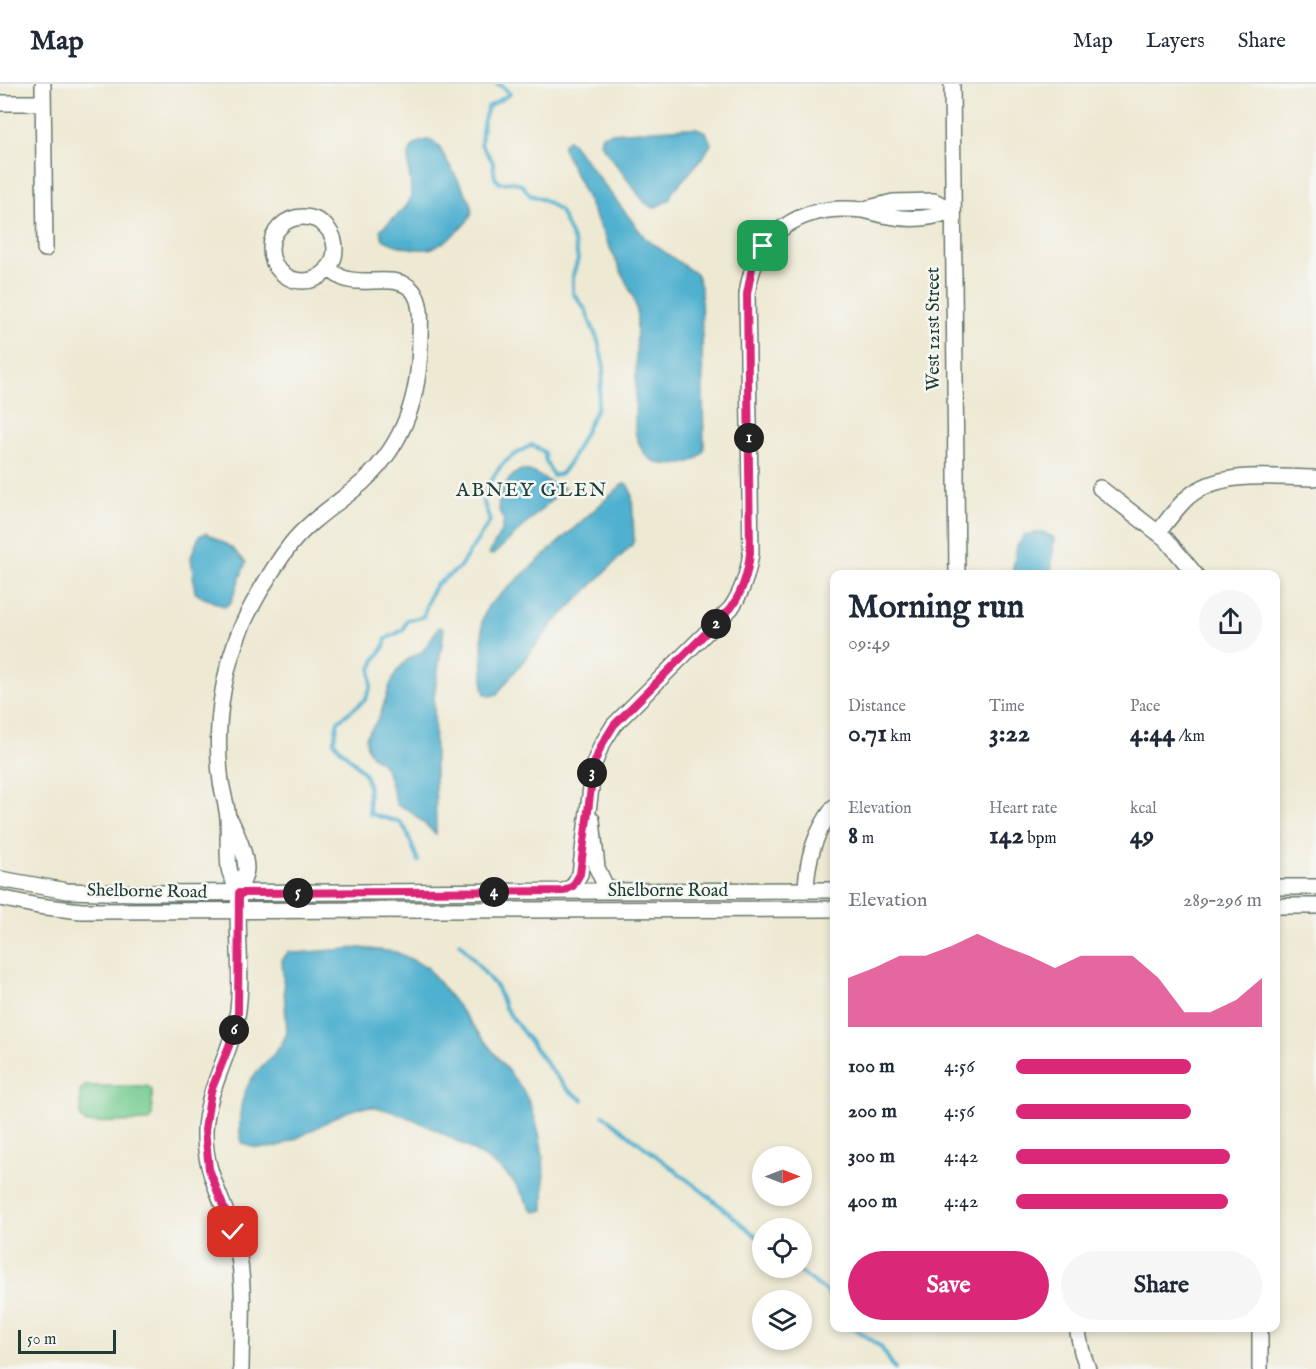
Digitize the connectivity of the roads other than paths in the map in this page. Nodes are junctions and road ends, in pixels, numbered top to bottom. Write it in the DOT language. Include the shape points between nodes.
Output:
graph roads {
  1 [pos="42,84"];
  2 [pos="952,84"];
  3 [pos="0,103"];
  4 [pos="42,103"];
  5 [pos="953,211"];
  6 [pos="45,249"];
  7 [pos="328,268"];
  8 [pos="1314,478"];
  9 [pos="1100,488"];
  10 [pos="1158,533"];
  11 [pos="957,570"];
  12 [pos="1192,570"];
  13 [pos="588,800"];
  14 [pos="830,813"];
  15 [pos="0,879"];
  16 [pos="1280,887"];
  17 [pos="1316,887"];
  18 [pos="806,890"];
  19 [pos="830,890"];
  20 [pos="564,891"];
  21 [pos="615,891"];
  22 [pos="0,898"];
  23 [pos="239,903"];
  24 [pos="1280,906"];
  25 [pos="1316,906"];
  26 [pos="830,909"];
  27 [pos="1078,1332"];
  28 [pos="1260,1332"];
  29 [pos="241,1369"];
  30 [pos="1088,1369"];
  31 [pos="1260,1369"];
  1 -- 4 [label="street"];
  2 -- 5 [label="street, West 121st Street"];
  3 -- 4 [label="street"];
  4 -- 6 [label="street"];
  5 -- 11 [label="street, West 121st Street"];
  5 -- 13 [label="street" via="933,218 892,217 862,210 826,211 800,218 771,236 752,268 747,294 748,573 731,608 614,725 594,764"];
  7 -- 7 [label="street" via="335,248 333,238 320,221 300,216 280,225 274,233 271,254 281,273 290,279 311,280"];
  7 -- 23 [label="street" via="344,279 398,282 414,291 420,309 417,387 411,412 380,464 291,544 244,621 227,673 219,728 229,869"];
  8 -- 10 [label="street" via="1241,477 1209,485 1189,496"];
  9 -- 10 [label="street"];
  10 -- 12 [label="street"];
  13 -- 20 [label="street" via="580,874 573,886"];
  13 -- 21 [label="street" via="597,868 605,885"];
  14 -- 18 [label="street" via="811,850"];
  15 -- 23 [label="street, Shelborne Road" via="79,892"];
  16 -- 17 [label="street"];
  18 -- 19 [label="street, Shelborne Road"];
  18 -- 21 [label="street, Shelborne Road"];
  20 -- 21 [label="street, Shelborne Road"];
  20 -- 23 [label="street, Shelborne Road"];
  22 -- 23 [label="street, Shelborne Road" via="65,910"];
  23 -- 26 [label="street, Shelborne Road"];
  23 -- 29 [label="street" via="238,1013 211,1091 205,1142 209,1169 240,1261"];
  24 -- 25 [label="street"];
  27 -- 30 [label="street"];
  28 -- 31 [label="street"];
}
